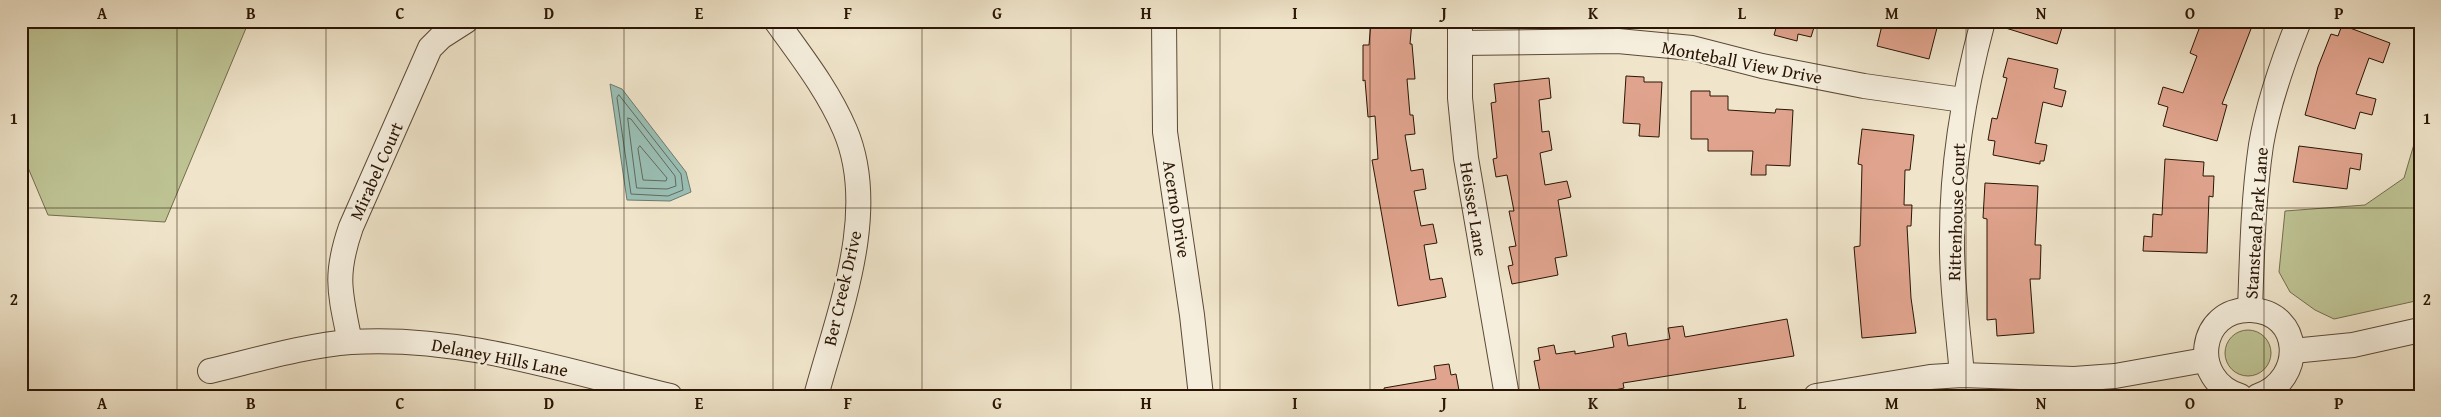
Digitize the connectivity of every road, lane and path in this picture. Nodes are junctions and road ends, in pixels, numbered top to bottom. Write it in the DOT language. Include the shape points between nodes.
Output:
graph roads {
  1 [pos="466,21"];
  2 [pos="776,21"];
  3 [pos="1164,21"];
  4 [pos="1983,21"];
  5 [pos="2299,21"];
  6 [pos="1460,32"];
  7 [pos="1963,100"];
  8 [pos="2250,310"];
  9 [pos="2420,330"];
  10 [pos="350,342"];
  11 [pos="2293,351"];
  12 [pos="2205,360"];
  13 [pos="210,370"];
  14 [pos="1962,375"];
  15 [pos="602,388"];
  16 [pos="670,396"];
  17 [pos="816,396"];
  18 [pos="1202,396"];
  19 [pos="1507,396"];
  20 [pos="1816,396"];
  21 [pos="2240,396"];
  22 [pos="2258,396"];
  1 -- 10 [label="street, Mirabel Court" via="430,48 351,227 339,275"];
  2 -- 17 [label="street, Ber Creek Drive" via="829,97 845,132 856,168 857,243"];
  3 -- 18 [label="street, Acerno Drive" via="1165,132"];
  4 -- 7 [label="street, Rittenhouse Court"];
  5 -- 8 [label="street, Stanstead Park Lane" via="2281,68 2261,144"];
  6 -- 7 [label="street, Monteball View Drive" via="1692,48 1845,82"];
  6 -- 19 [label="street, Heisser Lane" via="1460,98 1466,158"];
  7 -- 14 [label="street, Rittenhouse Court" via="1954,172 1952,236"];
  8 -- 11 [label="street" via="2275,318 2290,338"];
  8 -- 12 [label="street" via="2235,312 2221,319 2211,331"];
  9 -- 11 [label="street" via="2353,345"];
  10 -- 13 [label="street, Delaney Hills Lane"];
  10 -- 15 [label="street, Delaney Hills Lane" via="434,343 546,364"];
  11 -- 22 [label="street" via="2287,375 2279,385"];
  12 -- 14 [label="street" via="2115,376 2074,379"];
  12 -- 21 [label="street" via="2218,385"];
  14 -- 20 [label="street" via="1897,381"];
  15 -- 16 [label="street, Delaney Hills Lane"];
}
